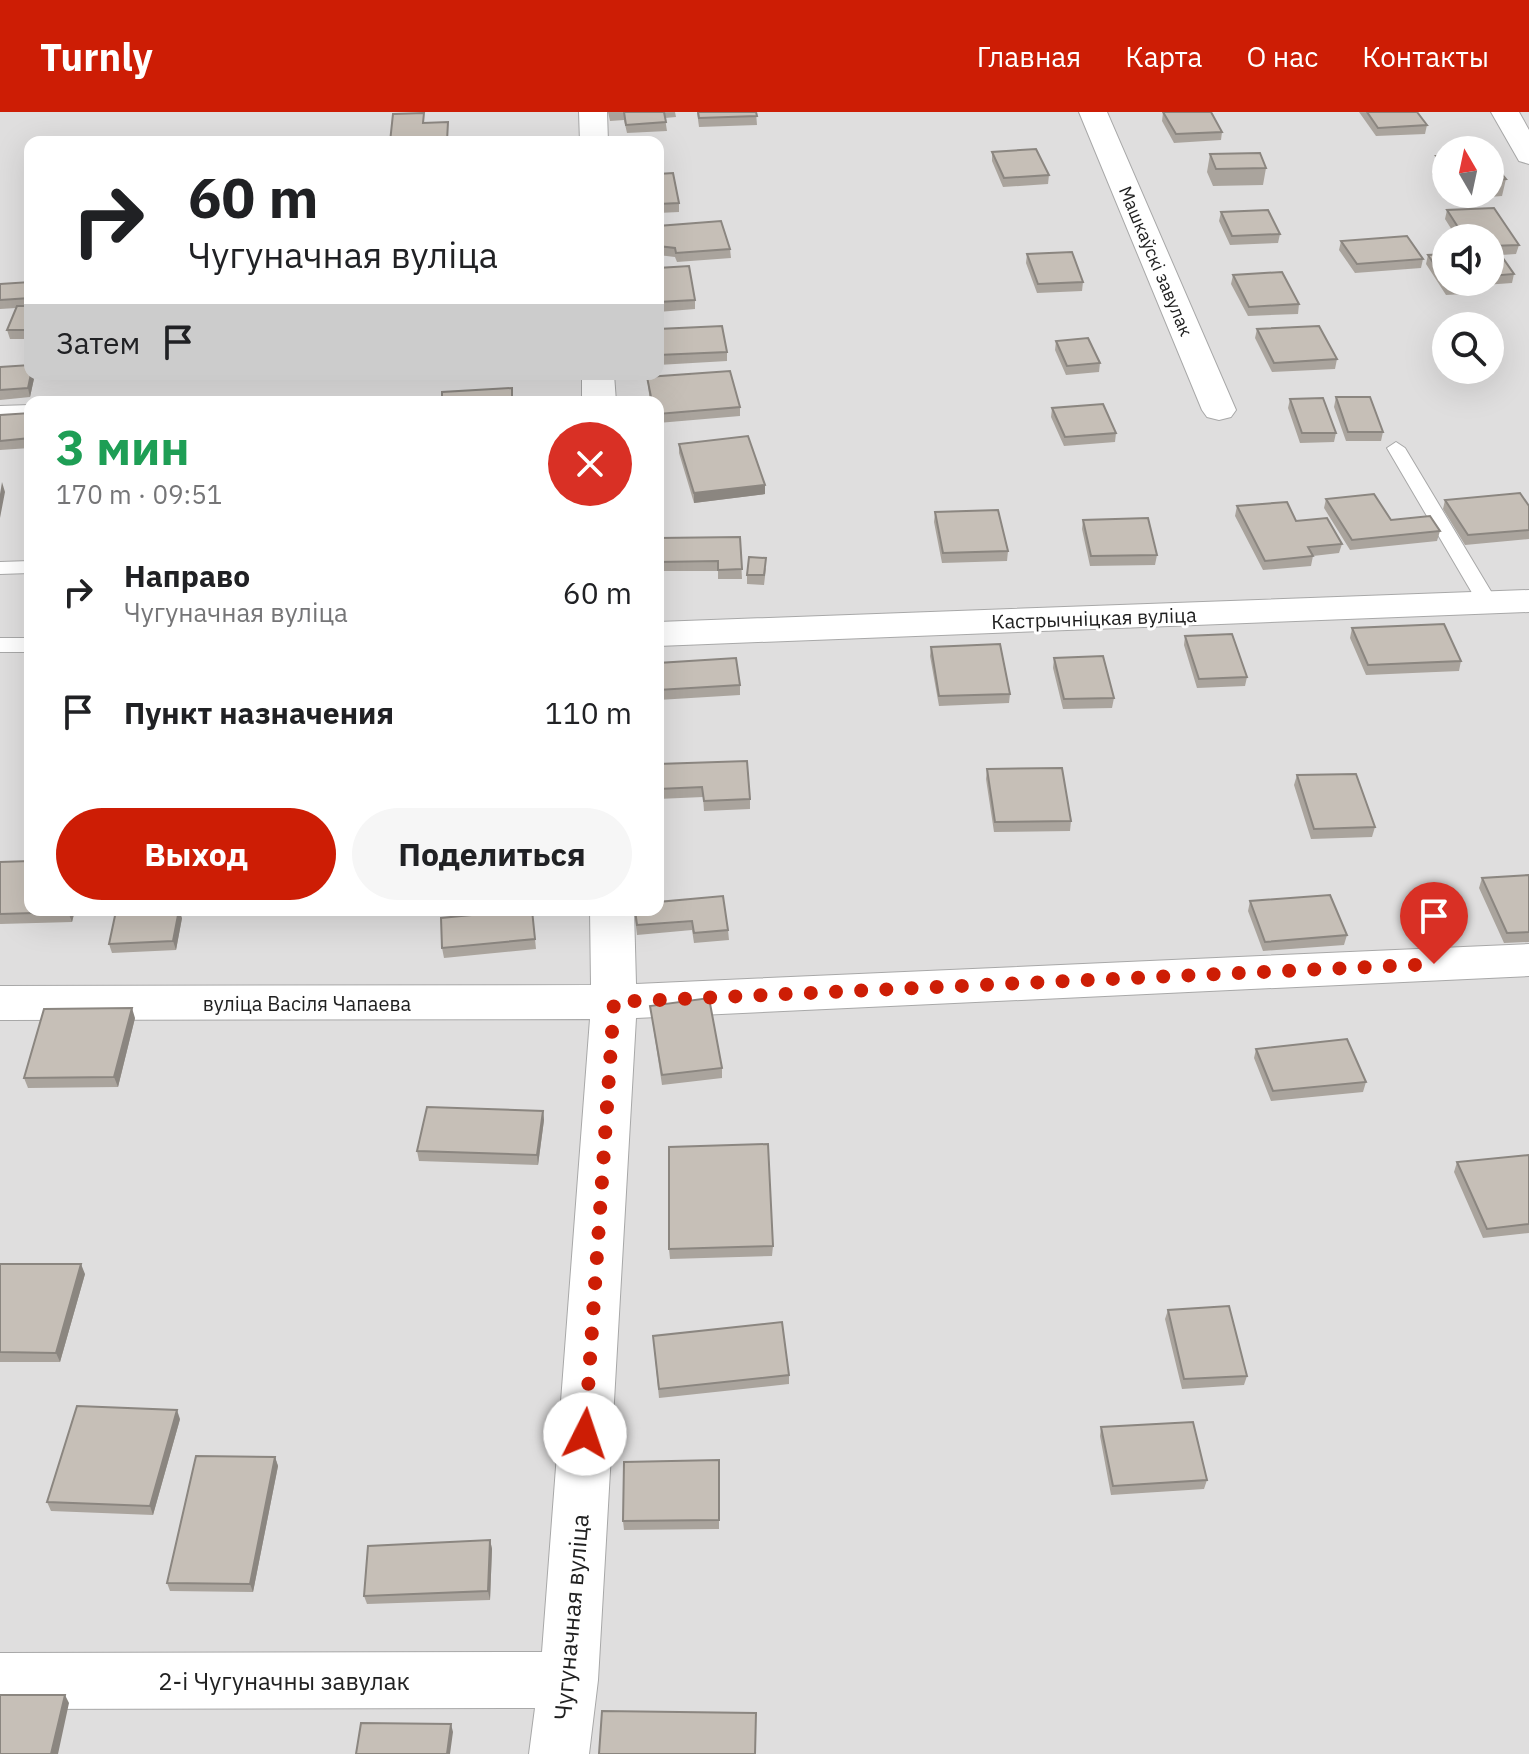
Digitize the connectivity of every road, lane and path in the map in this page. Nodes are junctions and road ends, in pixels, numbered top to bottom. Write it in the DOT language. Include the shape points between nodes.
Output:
graph roads {
  1 [pos="593,112"];
  2 [pos="1093,112"];
  3 [pos="1505,112"];
  4 [pos="594,136"];
  5 [pos="1529,155"];
  6 [pos="24,410"];
  7 [pos="1219,410"];
  8 [pos="0,411"];
  9 [pos="1396,448"];
  10 [pos="24,567"];
  11 [pos="0,568"];
  12 [pos="1529,601"];
  13 [pos="1488,603"];
  14 [pos="664,634"];
  15 [pos="0,645"];
  16 [pos="24,645"];
  17 [pos="612,916"];
  18 [pos="1529,960"];
  19 [pos="614,1002"];
  20 [pos="0,1003"];
  21 [pos="569,1680"];
  22 [pos="0,1681"];
  23 [pos="559,1754"];
  1 -- 4 [label="street"];
  2 -- 7 [label="street, Машкаўскі завулак"];
  3 -- 5 [label="street"];
  6 -- 8 [label="lane"];
  9 -- 13 [label="lane"];
  10 -- 11 [label="lane"];
  12 -- 13 [label="street, Кастрычніцкая вуліца"];
  13 -- 14 [label="street, Кастрычніцкая вуліца"];
  15 -- 16 [label="lane"];
  17 -- 19 [label="street, Чугуначная вуліца"];
  18 -- 19 [label="street"];
  19 -- 20 [label="street, вуліца Васіля Чапаева"];
  19 -- 21 [label="street, Чугуначная вуліца"];
  21 -- 22 [label="street, 2-і Чугуначны завулак"];
  21 -- 23 [label="street, Чугуначная вуліца"];
}
